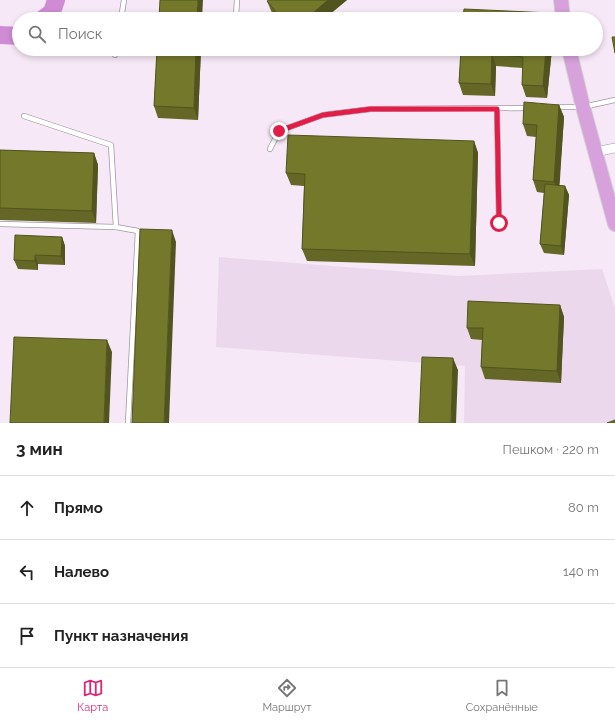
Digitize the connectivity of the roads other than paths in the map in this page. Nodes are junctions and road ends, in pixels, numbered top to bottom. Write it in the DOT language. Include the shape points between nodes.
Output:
graph roads {
  1 [pos="124,0"];
  2 [pos="237,0"];
  3 [pos="561,0"];
  4 [pos="122,12"];
  5 [pos="236,12"];
  6 [pos="562,12"];
  7 [pos="572,56"];
  8 [pos="615,100"];
  9 [pos="583,107"];
  10 [pos="536,108"];
  11 [pos="552,108"];
  12 [pos="497,109"];
  13 [pos="24,116"];
  14 [pos="615,148"];
  15 [pos="270,150"];
  16 [pos="595,152"];
  17 [pos="499,223"];
  18 [pos="0,224"];
  19 [pos="615,224"];
  20 [pos="116,227"];
  21 [pos="128,423"];
  1 -- 4 [label="lane"];
  2 -- 5 [label="lane"];
  3 -- 6 [label="main road"];
  7 -- 9 [label="main road"];
  8 -- 9 [label="lane"];
  9 -- 11 [label="lane"];
  9 -- 16 [label="main road"];
  10 -- 12 [label="lane"];
  12 -- 15 [label="lane" via="371,109 323,115 279,131"];
  12 -- 17 [label="lane"];
  13 -- 20 [label="lane" via="111,145"];
  14 -- 16 [label="street"];
  16 -- 19 [label="main road"];
  18 -- 20 [label="lane"];
  20 -- 21 [label="lane" via="138,231"];
}
